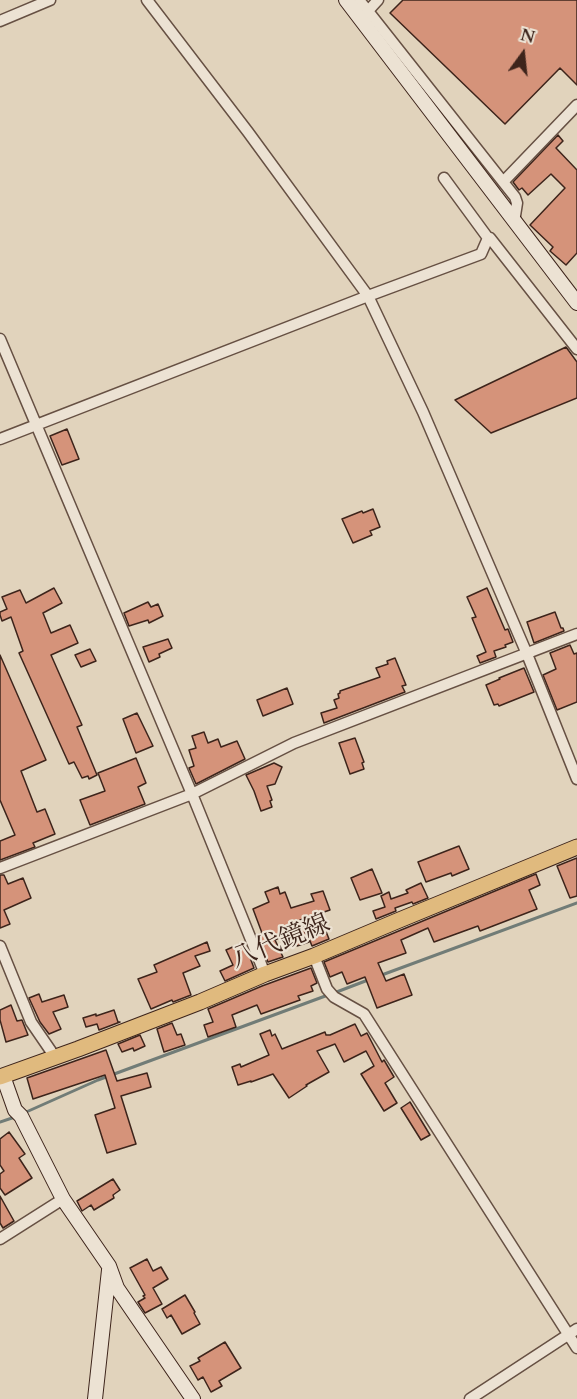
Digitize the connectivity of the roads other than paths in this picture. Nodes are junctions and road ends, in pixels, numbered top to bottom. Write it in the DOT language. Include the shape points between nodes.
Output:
graph roads {
  1 [pos="50,0"];
  2 [pos="147,0"];
  3 [pos="346,0"];
  4 [pos="359,0"];
  5 [pos="378,0"];
  6 [pos="368,11"];
  7 [pos="0,21"];
  8 [pos="577,105"];
  9 [pos="444,178"];
  10 [pos="503,182"];
  11 [pos="514,222"];
  12 [pos="490,238"];
  13 [pos="368,296"];
  14 [pos="577,303"];
  15 [pos="0,339"];
  16 [pos="577,349"];
  17 [pos="36,425"];
  18 [pos="0,439"];
  19 [pos="577,634"];
  20 [pos="527,654"];
  21 [pos="577,779"];
  22 [pos="192,794"];
  23 [pos="577,847"];
  24 [pos="0,868"];
  25 [pos="0,946"];
  26 [pos="314,956"];
  27 [pos="265,974"];
  28 [pos="55,1057"];
  29 [pos="1,1077"];
  30 [pos="63,1199"];
  31 [pos="0,1239"];
  32 [pos="109,1266"];
  33 [pos="573,1332"];
  34 [pos="577,1347"];
  35 [pos="95,1399"];
  36 [pos="193,1399"];
  37 [pos="470,1399"];
  1 -- 7 [label="street"];
  2 -- 13 [label="street"];
  3 -- 11 [label="street"];
  4 -- 6 [label="street"];
  5 -- 6 [label="street"];
  6 -- 10 [label="street"];
  8 -- 10 [label="street"];
  9 -- 13 [label="street" via="488,238 481,254"];
  10 -- 11 [label="street" via="518,203"];
  11 -- 14 [label="street"];
  12 -- 16 [label="street"];
  13 -- 17 [label="street"];
  13 -- 20 [label="street" via="423,412"];
  15 -- 17 [label="street"];
  17 -- 18 [label="street"];
  17 -- 22 [label="street"];
  19 -- 20 [label="street"];
  20 -- 21 [label="street"];
  20 -- 22 [label="street" via="294,743"];
  22 -- 24 [label="street"];
  22 -- 27 [label="street"];
  23 -- 26 [label="main road, 八代鏡線"];
  25 -- 28 [label="street" via="32,1022"];
  26 -- 27 [label="main road, 八代鏡線"];
  26 -- 33 [label="street" via="331,993 364,1014"];
  27 -- 28 [label="main road, 八代鏡線"];
  28 -- 29 [label="main road, 八代鏡線"];
  29 -- 30 [label="street"];
  30 -- 31 [label="street"];
  30 -- 32 [label="street"];
  32 -- 35 [label="street"];
  32 -- 36 [label="street" via="117,1287"];
  33 -- 34 [label="street"];
  33 -- 37 [label="street"];
}
